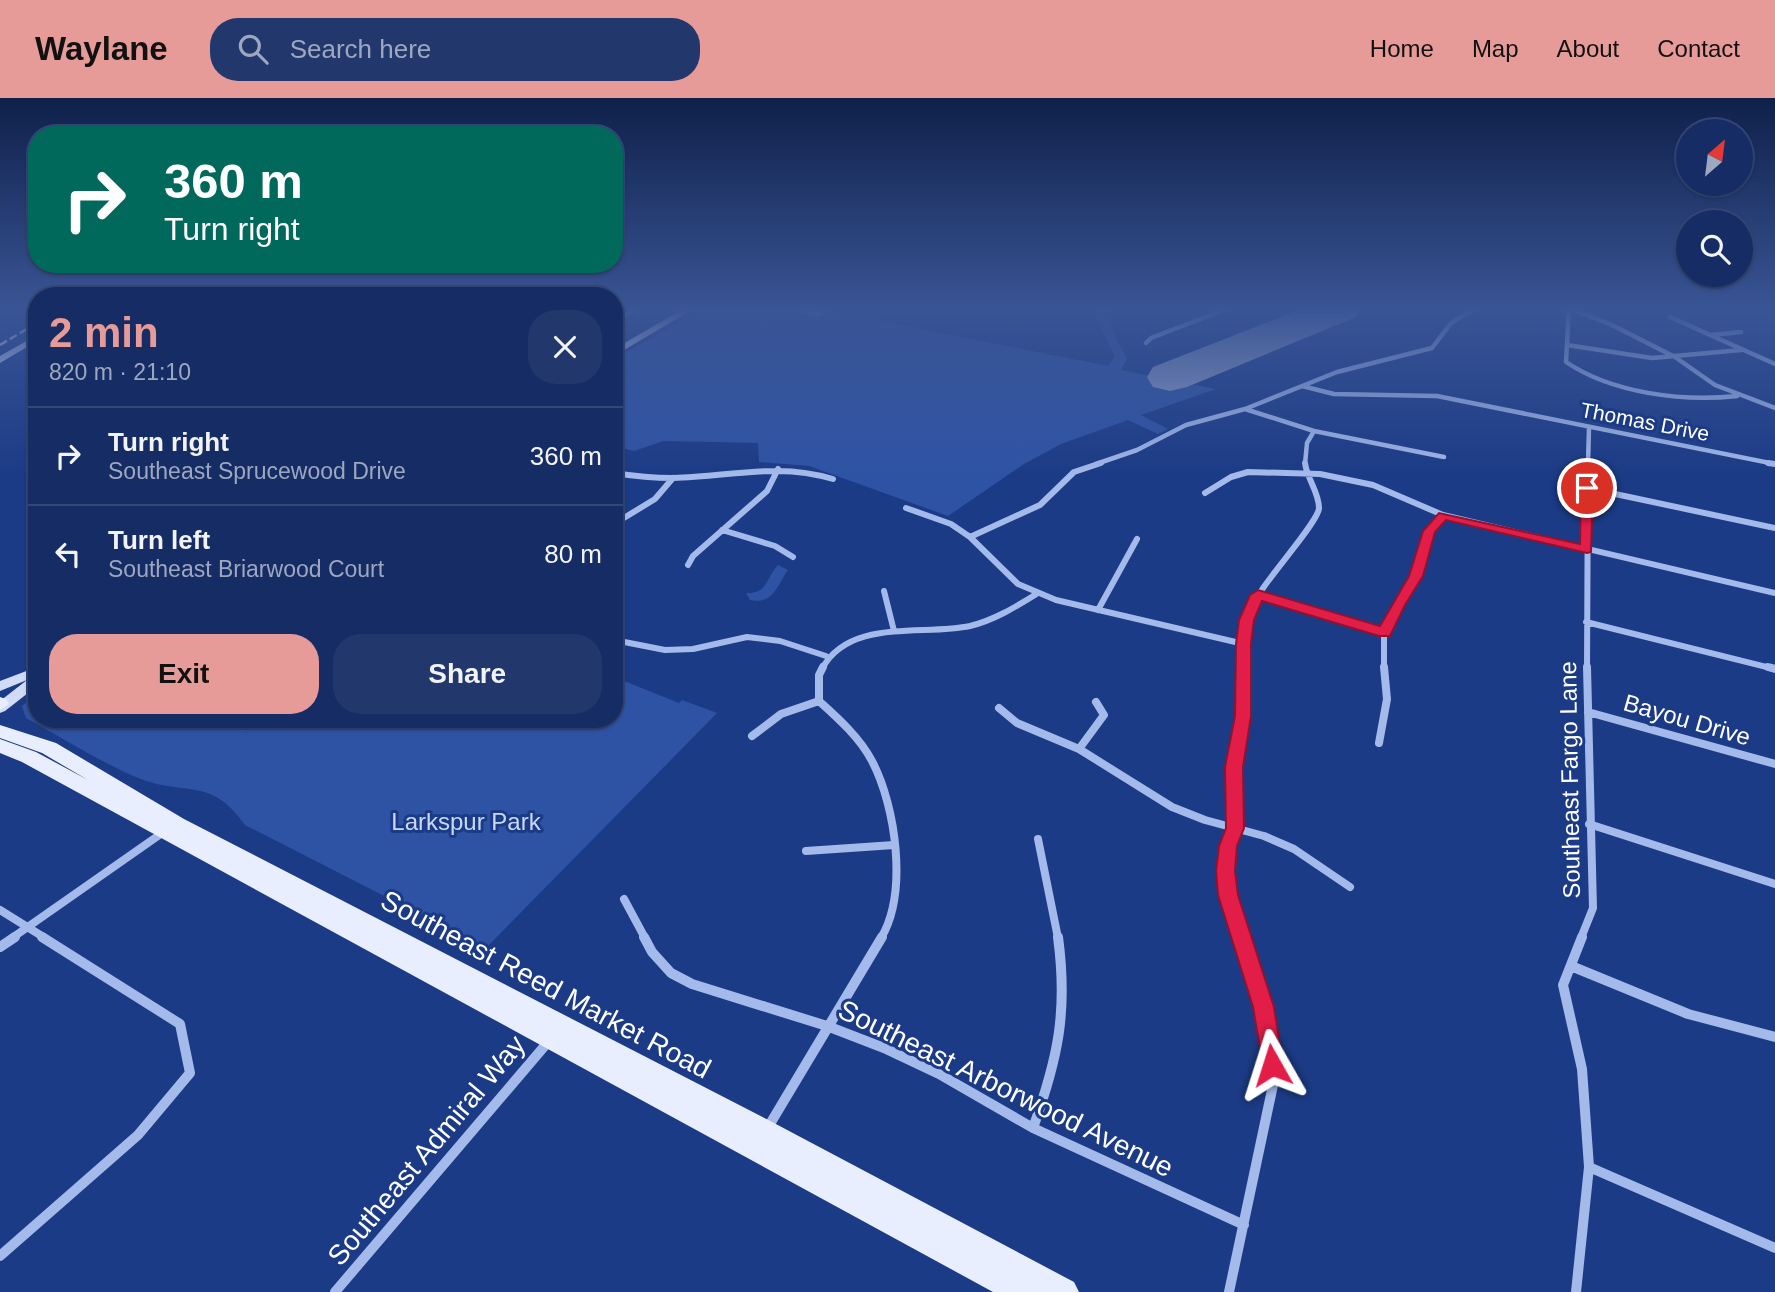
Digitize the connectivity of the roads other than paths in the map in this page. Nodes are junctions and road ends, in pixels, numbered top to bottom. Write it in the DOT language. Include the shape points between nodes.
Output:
graph roads {
  1 [pos="1370,364"];
  2 [pos="1568,364"];
  3 [pos="1685,364"];
  4 [pos="1302,386"];
  5 [pos="1737,396"];
  6 [pos="1775,408"];
  7 [pos="1245,409"];
  8 [pos="1589,427"];
  9 [pos="1314,431"];
  10 [pos="1444,457"];
  11 [pos="1775,464"];
  12 [pos="778,469"];
  13 [pos="1306,473"];
  14 [pos="623,474"];
  15 [pos="673,478"];
  16 [pos="833,479"];
  17 [pos="1587,488"];
  18 [pos="1205,493"];
  19 [pos="906,509"];
  20 [pos="1444,515"];
  21 [pos="623,519"];
  22 [pos="1775,528"];
  23 [pos="723,530"];
  24 [pos="970,537"];
  25 [pos="1137,539"];
  26 [pos="1587,550"];
  27 [pos="793,557"];
  28 [pos="688,565"];
  29 [pos="884,591"];
  30 [pos="1038,593"];
  31 [pos="1775,593"];
  32 [pos="1258,595"];
  33 [pos="1098,610"];
  34 [pos="1586,622"];
  35 [pos="894,631"];
  36 [pos="1384,632"];
  37 [pos="623,642"];
  38 [pos="1244,644"];
  39 [pos="826,656"];
  40 [pos="1775,669"];
  41 [pos="28,675"];
  42 [pos="28,685"];
  43 [pos="0,686"];
  44 [pos="819,701"];
  45 [pos="1096,702"];
  46 [pos="0,705"];
  47 [pos="999,708"];
  48 [pos="1588,712"];
  49 [pos="0,731"];
  50 [pos="752,736"];
  51 [pos="1379,743"];
  52 [pos="0,747"];
  53 [pos="1079,749"];
  54 [pos="1775,764"];
  55 [pos="1589,824"];
  56 [pos="171,828"];
  57 [pos="1235,828"];
  58 [pos="1038,839"];
  59 [pos="894,845"];
  60 [pos="806,851"];
  61 [pos="1775,884"];
  62 [pos="1350,887"];
  63 [pos="624,899"];
  64 [pos="0,910"];
  65 [pos="29,926"];
  66 [pos="0,947"];
  67 [pos="1571,966"];
  68 [pos="827,1026"];
  69 [pos="552,1037"];
  70 [pos="1775,1037"];
  71 [pos="1033,1128"];
  72 [pos="760,1140"];
  73 [pos="1589,1167"];
  74 [pos="1244,1225"];
  75 [pos="1775,1248"];
  76 [pos="0,1256"];
  77 [pos="335,1292"];
  78 [pos="1022,1292"];
  79 [pos="1064,1292"];
  80 [pos="1229,1292"];
  81 [pos="1576,1292"];
  1 -- 4 [label="street"];
  2 -- 5 [label="street" via="1604,382 1699,399"];
  3 -- 5 [label="street"];
  4 -- 7 [label="street"];
  4 -- 8 [label="street, Thomas Drive" via="1334,394 1437,396"];
  5 -- 6 [label="street"];
  7 -- 9 [label="street"];
  7 -- 24 [label="street" via="1204,418 1137,450 1091,464 1074,472 1040,505"];
  8 -- 11 [label="street, Thomas Drive"];
  8 -- 17 [label="street, Southeast Fargo Lane"];
  9 -- 10 [label="street"];
  9 -- 13 [label="street" via="1307,443"];
  12 -- 15 [label="street"];
  12 -- 16 [label="street"];
  12 -- 23 [label="street" via="767,491"];
  13 -- 18 [label="street" via="1248,472"];
  13 -- 20 [label="street" via="1373,485"];
  13 -- 32 [label="street" via="1320,508 1316,521"];
  14 -- 15 [label="street"];
  15 -- 21 [label="street" via="657,499"];
  17 -- 22 [label="street"];
  17 -- 26 [label="street, Southeast Fargo Lane"];
  19 -- 24 [label="street" via="951,524"];
  20 -- 26 [label="street"];
  20 -- 36 [label="street" via="1429,531 1416,576"];
  23 -- 27 [label="street" via="775,545"];
  23 -- 28 [label="street"];
  24 -- 30 [label="street" via="1002,571"];
  25 -- 33 [label="street"];
  26 -- 31 [label="street"];
  26 -- 34 [label="street, Southeast Fargo Lane"];
  29 -- 35 [label="street"];
  30 -- 33 [label="street"];
  30 -- 35 [label="street" via="1001,617 965,627"];
  32 -- 36 [label="street"];
  32 -- 38 [label="street" via="1247,620"];
  33 -- 38 [label="street"];
  34 -- 40 [label="street"];
  34 -- 48 [label="street, Southeast Fargo Lane"];
  35 -- 39 [label="street" via="849,643"];
  36 -- 51 [label="street" via="1387,699"];
  37 -- 39 [label="street" via="665,650 693,649 747,637 780,641"];
  38 -- 57 [label="street" via="1243,716 1234,767"];
  39 -- 44 [label="street" via="817,677"];
  41 -- 43 [label="main road"];
  42 -- 46 [label="main road"];
  44 -- 50 [label="street" via="781,715"];
  44 -- 59 [label="street" via="871,760 884,791"];
  45 -- 53 [label="street" via="1104,715"];
  47 -- 53 [label="street" via="1017,723"];
  48 -- 54 [label="street, Bayou Drive"];
  48 -- 55 [label="street, Southeast Fargo Lane"];
  49 -- 56 [label="main road, Southeast Reed Market Road" via="76,762"];
  52 -- 56 [label="main road, Southeast Reed Market Road"];
  53 -- 57 [label="street" via="1172,807"];
  55 -- 61 [label="street"];
  55 -- 67 [label="street, Southeast Fargo Lane" via="1593,908"];
  56 -- 65 [label="street"];
  56 -- 69 [label="main road, Southeast Reed Market Road"];
  56 -- 72 [label="main road, Southeast Reed Market Road"];
  57 -- 62 [label="street" via="1294,849"];
  57 -- 74 [label="street" via="1225,871 1228,895 1263,1007 1273,1085"];
  58 -- 71 [label="street" via="1060,938 1062,1020 1054,1064"];
  59 -- 60 [label="street"];
  59 -- 68 [label="street" via="896,900 890,924"];
  63 -- 68 [label="street, Southeast Arborwood Avenue" via="652,952 671,973 692,984"];
  64 -- 65 [label="street"];
  65 -- 66 [label="street"];
  65 -- 76 [label="street" via="180,1024 190,1073 138,1135"];
  67 -- 70 [label="street" via="1688,1014"];
  67 -- 73 [label="street, Southeast Fargo Lane" via="1563,985 1582,1069"];
  68 -- 71 [label="street, Southeast Arborwood Avenue" via="939,1074"];
  68 -- 72 [label="street"];
  69 -- 72 [label="main road, Southeast Reed Market Road"];
  69 -- 77 [label="street, Southeast Admiral Way"];
  71 -- 74 [label="street, Southeast Arborwood Avenue"];
  72 -- 78 [label="main road, Southeast Reed Market Road"];
  72 -- 79 [label="main road, Southeast Reed Market Road"];
  73 -- 75 [label="street"];
  73 -- 81 [label="street, Southeast Fargo Lane"];
  74 -- 80 [label="street"];
}
